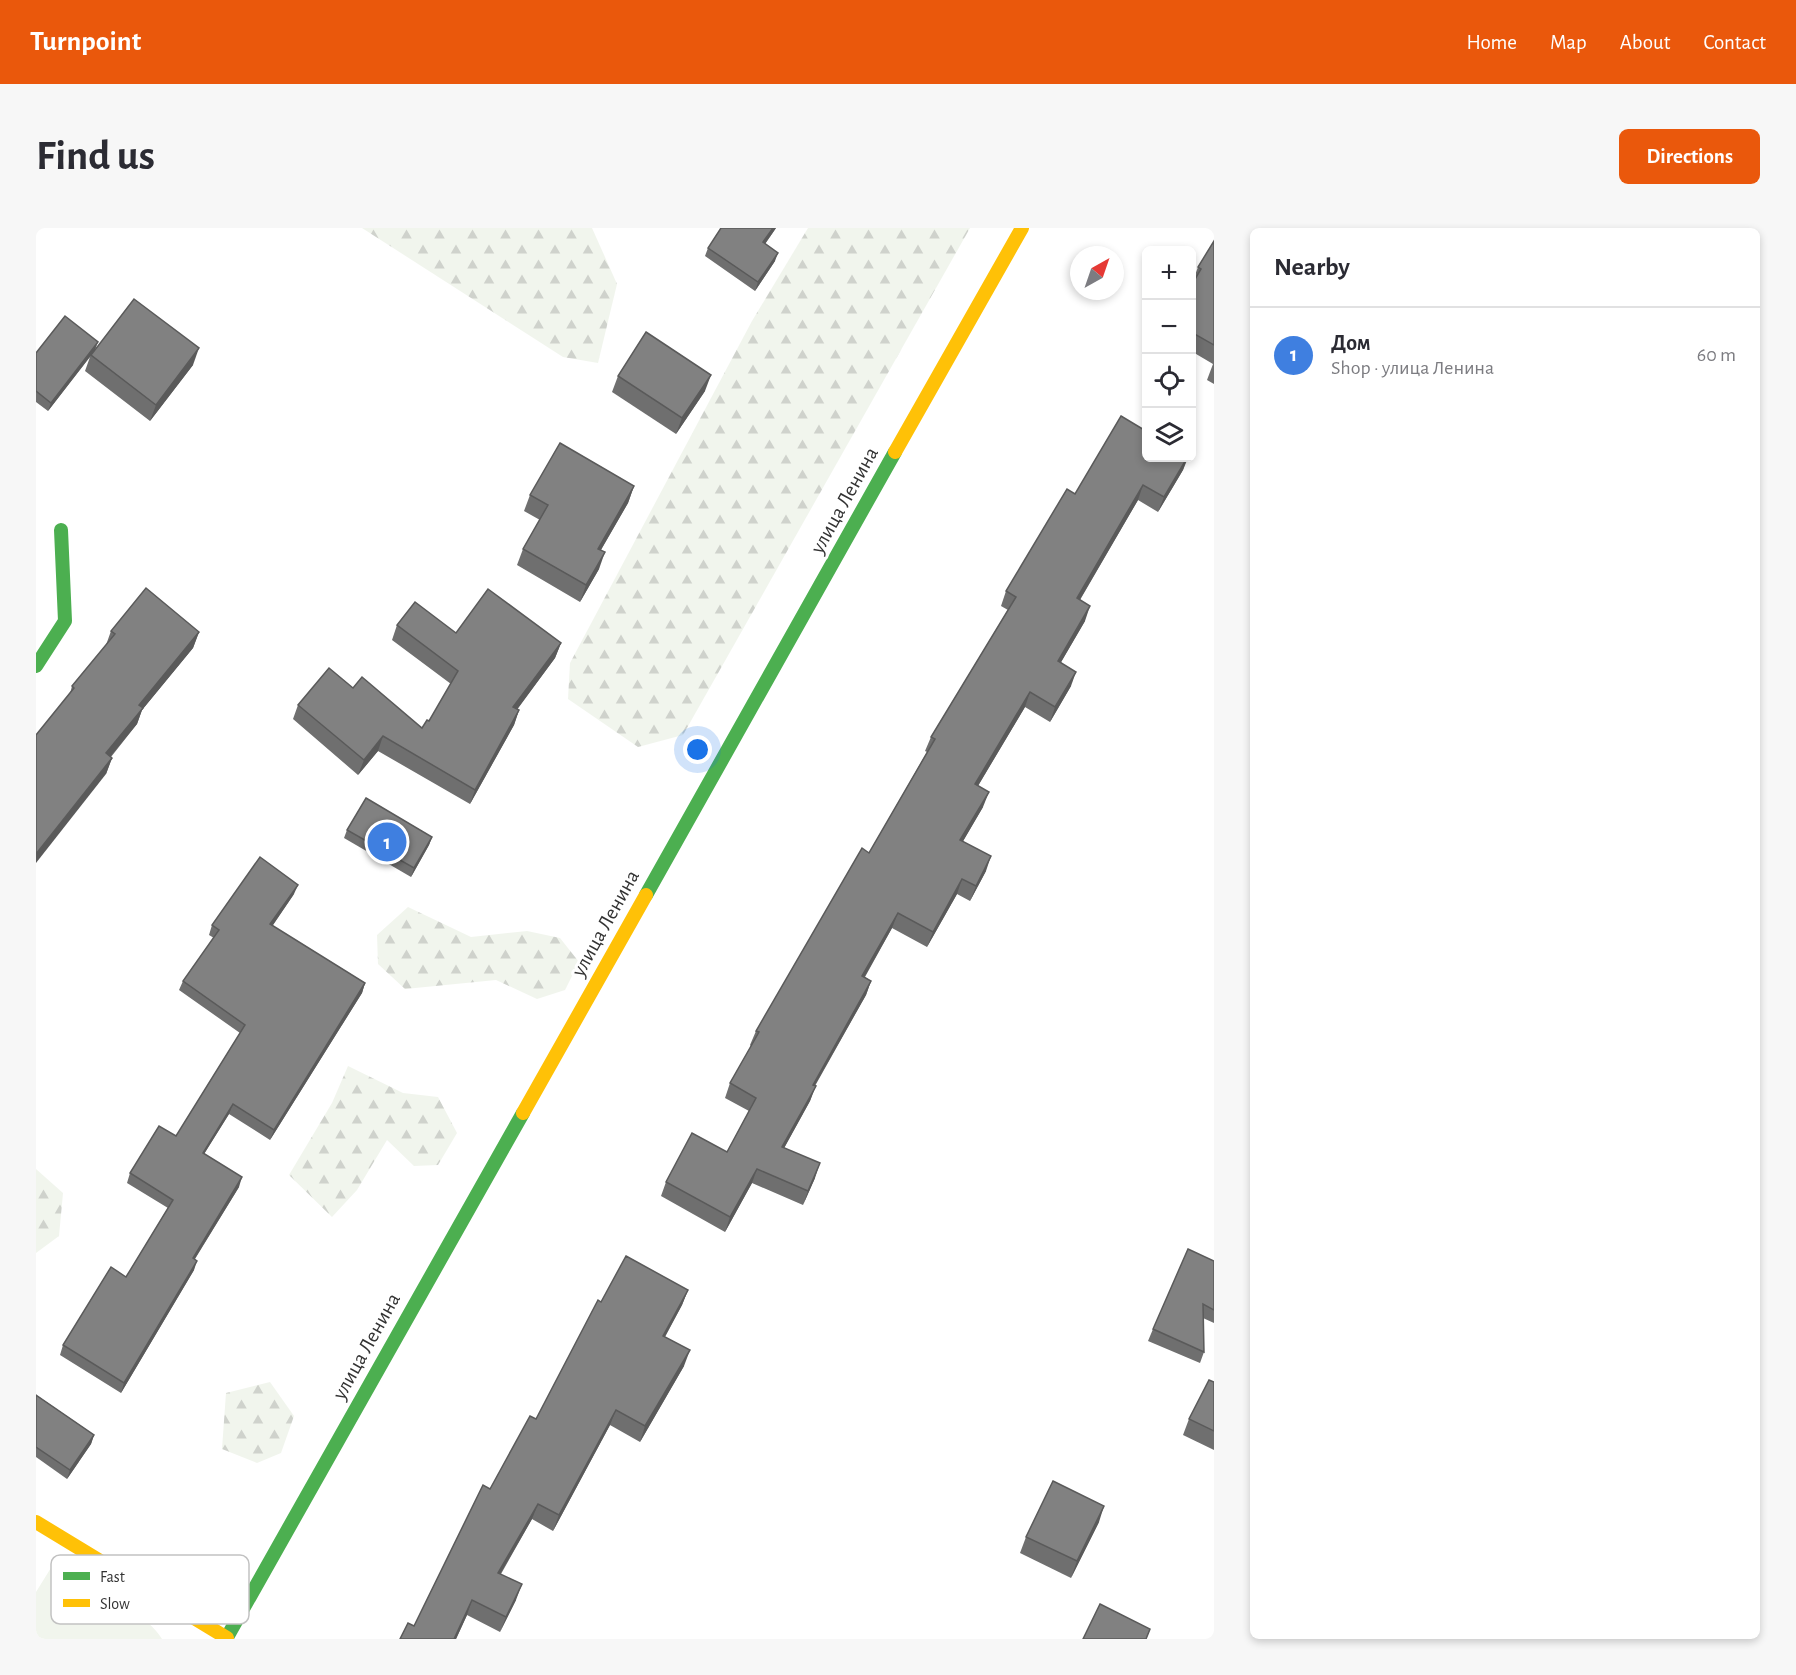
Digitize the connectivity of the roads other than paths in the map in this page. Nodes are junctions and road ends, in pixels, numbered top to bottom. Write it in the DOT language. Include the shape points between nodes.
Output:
graph roads {
  1 [pos="1022,228"];
  2 [pos="61,530"];
  3 [pos="36,666"];
  4 [pos="36,1522"];
  5 [pos="90,1555"];
  6 [pos="249,1599"];
  7 [pos="204,1624"];
  8 [pos="235,1624"];
  9 [pos="227,1638"];
  1 -- 6 [label="main road, улица Ленина"];
  2 -- 3 [label="main road" via="65,621"];
  4 -- 5 [label="main road"];
  7 -- 9 [label="main road"];
  8 -- 9 [label="main road, улица Ленина"];
}
